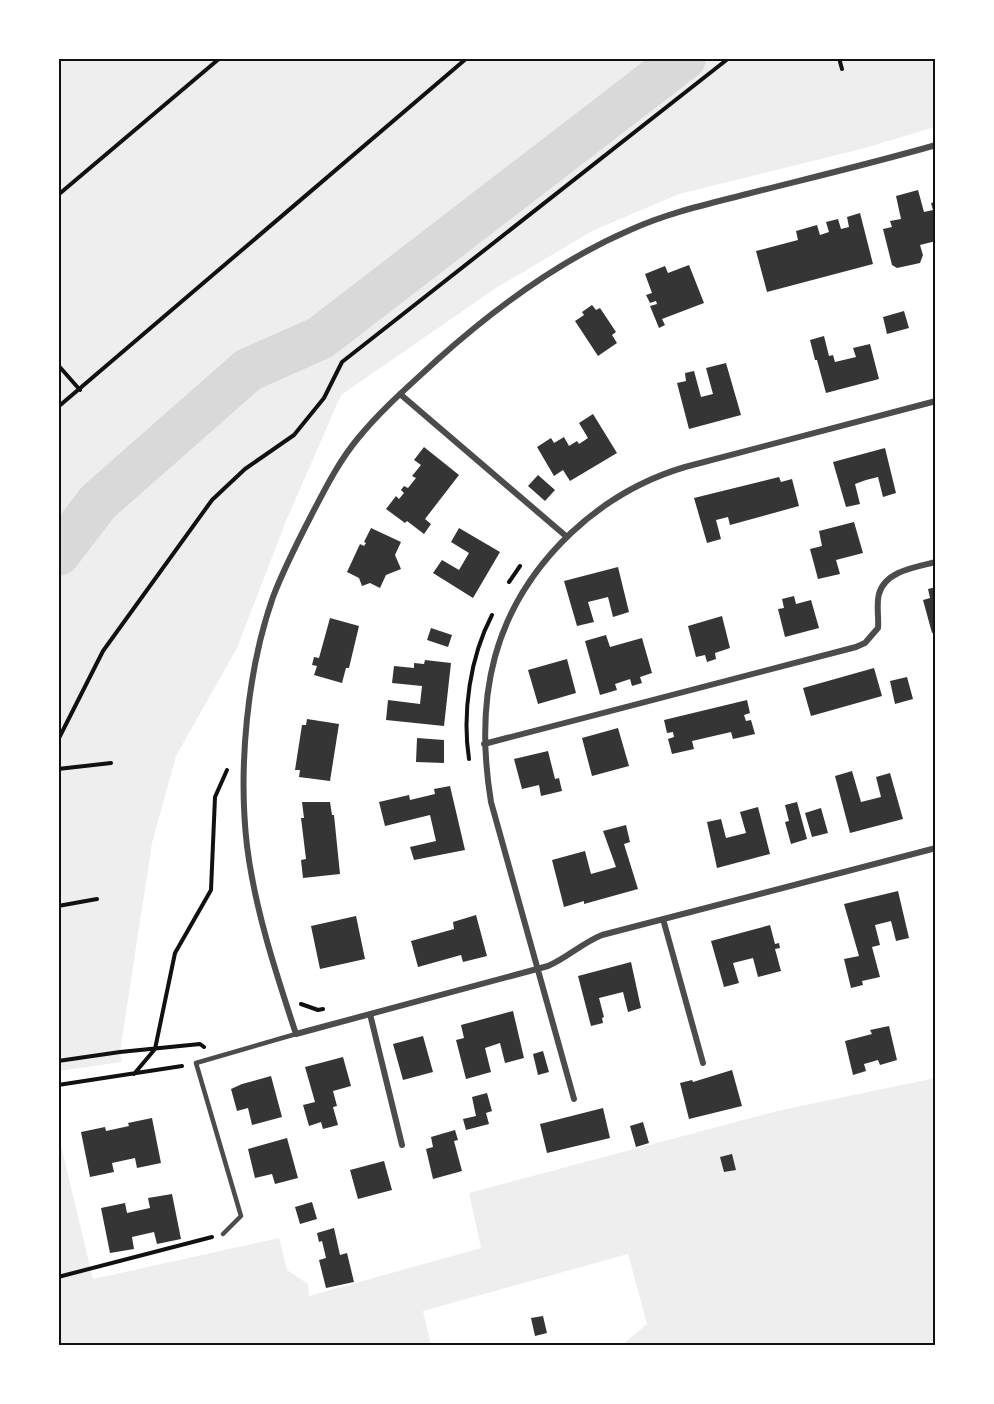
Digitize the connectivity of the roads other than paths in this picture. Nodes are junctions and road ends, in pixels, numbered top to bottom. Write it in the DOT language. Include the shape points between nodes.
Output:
graph roads {
  1 [pos="936,145"];
  2 [pos="400,394"];
  3 [pos="936,401"];
  4 [pos="567,537"];
  5 [pos="936,562"];
  6 [pos="484,744"];
  7 [pos="936,848"];
  8 [pos="663,919"];
  9 [pos="538,969"];
  10 [pos="370,1014"];
  11 [pos="296,1034"];
  12 [pos="703,1063"];
  13 [pos="574,1099"];
  14 [pos="402,1145"];
  15 [pos="223,1234"];
  1 -- 2 [label="street" via="686,210 621,234 510,300"];
  2 -- 4 [label="street"];
  2 -- 11 [label="street" via="358,438 330,479 272,600 254,674 243,775 247,845 271,957"];
  3 -- 4 [label="street" via="666,473 621,494"];
  4 -- 6 [label="street" via="529,579 509,617 488,686"];
  5 -- 6 [label="street" via="892,576 882,586 878,594 878,628 865,643"];
  6 -- 9 [label="street" via="491,802"];
  7 -- 8 [label="street"];
  8 -- 9 [label="street" via="595,938 558,962"];
  8 -- 12 [label="street"];
  9 -- 10 [label="street"];
  9 -- 13 [label="street"];
  10 -- 11 [label="street"];
  10 -- 14 [label="street"];
  11 -- 15 [label="lane" via="196,1063 241,1216"];
}
